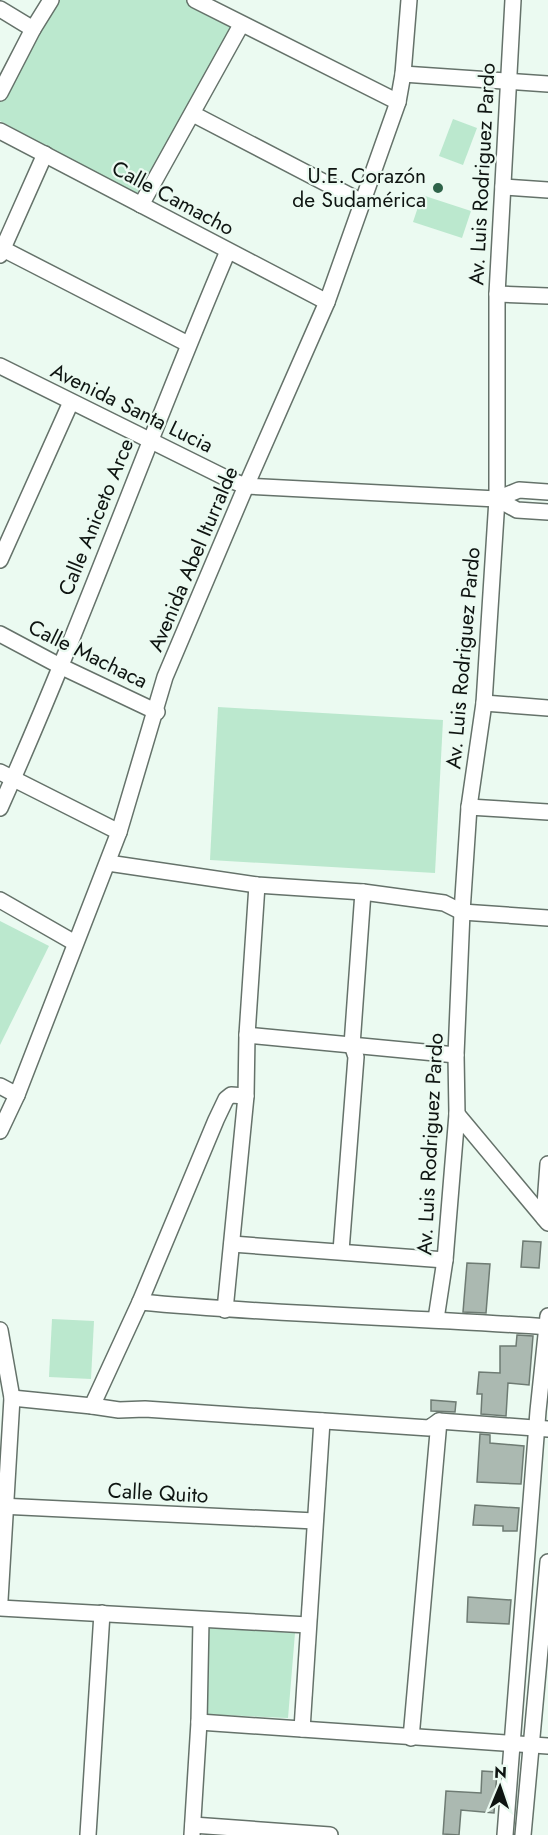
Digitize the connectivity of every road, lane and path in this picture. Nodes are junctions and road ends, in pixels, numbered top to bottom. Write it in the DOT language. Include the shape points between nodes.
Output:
graph roads {
  1 [pos="51,0"];
  2 [pos="195,0"];
  3 [pos="409,0"];
  4 [pos="513,0"];
  5 [pos="0,9"];
  6 [pos="241,24"];
  7 [pos="33,29"];
  8 [pos="403,74"];
  9 [pos="508,81"];
  10 [pos="548,84"];
  11 [pos="0,93"];
  12 [pos="398,102"];
  13 [pos="193,114"];
  14 [pos="0,131"];
  15 [pos="45,154"];
  16 [pos="503,187"];
  17 [pos="548,190"];
  18 [pos="362,202"];
  19 [pos="141,205"];
  20 [pos="228,251"];
  21 [pos="1,252"];
  22 [pos="497,294"];
  23 [pos="548,296"];
  24 [pos="327,302"];
  25 [pos="188,344"];
  26 [pos="0,366"];
  27 [pos="70,402"];
  28 [pos="149,441"];
  29 [pos="246,486"];
  30 [pos="548,492"];
  31 [pos="497,500"];
  32 [pos="548,512"];
  33 [pos="0,560"];
  34 [pos="0,634"];
  35 [pos="60,666"];
  36 [pos="484,703"];
  37 [pos="548,708"];
  38 [pos="157,712"];
  39 [pos="7,776"];
  40 [pos="470,807"];
  41 [pos="0,808"];
  42 [pos="548,812"];
  43 [pos="119,832"];
  44 [pos="108,862"];
  45 [pos="257,885"];
  46 [pos="363,892"];
  47 [pos="0,900"];
  48 [pos="462,912"];
  49 [pos="548,918"];
  50 [pos="75,943"];
  51 [pos="247,1035"];
  52 [pos="352,1045"];
  53 [pos="456,1055"];
  54 [pos="0,1086"];
  55 [pos="17,1095"];
  56 [pos="246,1096"];
  57 [pos="457,1114"];
  58 [pos="0,1131"];
  59 [pos="548,1164"];
  60 [pos="546,1220"];
  61 [pos="232,1244"];
  62 [pos="341,1251"];
  63 [pos="446,1260"];
  64 [pos="140,1302"];
  65 [pos="225,1310"];
  66 [pos="436,1319"];
  67 [pos="547,1323"];
  68 [pos="0,1330"];
  69 [pos="12,1398"];
  70 [pos="92,1406"];
  71 [pos="322,1421"];
  72 [pos="439,1421"];
  73 [pos="542,1429"];
  74 [pos="2,1506"];
  75 [pos="315,1521"];
  76 [pos="548,1562"];
  77 [pos="0,1600"];
  78 [pos="0,1608"];
  79 [pos="102,1613"];
  80 [pos="201,1620"];
  81 [pos="308,1625"];
  82 [pos="199,1722"];
  83 [pos="302,1729"];
  84 [pos="411,1738"];
  85 [pos="513,1743"];
  86 [pos="530,1745"];
  87 [pos="548,1746"];
  88 [pos="193,1830"];
  89 [pos="88,1835"];
  90 [pos="330,1835"];
  91 [pos="506,1835"];
  92 [pos="523,1835"];
  1 -- 7 [label="street"];
  2 -- 6 [label="street"];
  3 -- 8 [label="street, Avenida Abel Iturralde"];
  4 -- 9 [label="street, Av. Luis Rodriguez Pardo"];
  5 -- 7 [label="street"];
  6 -- 12 [label="street"];
  6 -- 13 [label="street"];
  7 -- 11 [label="street"];
  8 -- 9 [label="street"];
  8 -- 12 [label="street, Avenida Abel Iturralde"];
  9 -- 10 [label="street"];
  9 -- 16 [label="street, Av. Luis Rodriguez Pardo"];
  12 -- 18 [label="street, Avenida Abel Iturralde"];
  13 -- 18 [label="street"];
  13 -- 19 [label="street"];
  14 -- 15 [label="street, Calle Camacho"];
  15 -- 19 [label="street, Calle Camacho"];
  15 -- 21 [label="street"];
  16 -- 17 [label="street"];
  16 -- 22 [label="street, Av. Luis Rodriguez Pardo"];
  18 -- 24 [label="street, Avenida Abel Iturralde"];
  19 -- 20 [label="street, Calle Camacho"];
  20 -- 24 [label="street, Calle Camacho"];
  20 -- 25 [label="street, Calle Aniceto Arce"];
  21 -- 25 [label="street"];
  22 -- 23 [label="street"];
  22 -- 31 [label="street, Av. Luis Rodriguez Pardo"];
  24 -- 29 [label="street, Avenida Abel Iturralde"];
  25 -- 28 [label="street, Calle Aniceto Arce"];
  26 -- 27 [label="street, Avenida Santa Lucia"];
  27 -- 28 [label="street, Avenida Santa Lucia"];
  27 -- 33 [label="street"];
  28 -- 29 [label="street, Avenida Santa Lucia"];
  28 -- 35 [label="street, Calle Aniceto Arce"];
  29 -- 31 [label="street, Avenida Santa Lucia"];
  29 -- 38 [label="street, Avenida Abel Iturralde" via="165,678"];
  30 -- 31 [label="street, Avenida Santa Lucia" via="519,490"];
  31 -- 32 [label="street, Avenida Santa Lucia" via="517,510"];
  31 -- 36 [label="street, Av. Luis Rodriguez Pardo"];
  34 -- 35 [label="street, Calle Machaca"];
  35 -- 38 [label="street, Calle Machaca"];
  35 -- 39 [label="street, Calle Aniceto Arce"];
  36 -- 37 [label="street"];
  36 -- 40 [label="street, Av. Luis Rodriguez Pardo"];
  38 -- 43 [label="street, Avenida Abel Iturralde"];
  39 -- 41 [label="street, Calle Aniceto Arce"];
  39 -- 43 [label="street"];
  40 -- 42 [label="street"];
  40 -- 48 [label="street, Av. Luis Rodriguez Pardo"];
  43 -- 44 [label="street, Avenida Abel Iturralde"];
  44 -- 45 [label="street"];
  44 -- 50 [label="street, Avenida Abel Iturralde"];
  45 -- 46 [label="street"];
  45 -- 51 [label="street"];
  46 -- 48 [label="street" via="444,903"];
  46 -- 52 [label="street"];
  47 -- 50 [label="street"];
  48 -- 49 [label="street"];
  48 -- 53 [label="street, Av. Luis Rodriguez Pardo"];
  50 -- 55 [label="street, Avenida Abel Iturralde"];
  51 -- 52 [label="street"];
  51 -- 56 [label="street"];
  52 -- 53 [label="street"];
  52 -- 62 [label="street" via="356,1057"];
  53 -- 57 [label="street, Av. Luis Rodriguez Pardo"];
  54 -- 55 [label="street"];
  55 -- 58 [label="street, Avenida Abel Iturralde"];
  56 -- 61 [label="street"];
  56 -- 64 [label="street" via="231,1095 216,1119"];
  57 -- 60 [label="street"];
  57 -- 63 [label="street, Av. Luis Rodriguez Pardo"];
  59 -- 60 [label="street"];
  61 -- 62 [label="street"];
  61 -- 65 [label="street"];
  62 -- 63 [label="street"];
  63 -- 66 [label="street, Av. Luis Rodriguez Pardo"];
  64 -- 65 [label="street"];
  64 -- 70 [label="street"];
  65 -- 66 [label="street"];
  66 -- 67 [label="street"];
  67 -- 73 [label="street"];
  68 -- 69 [label="street"];
  69 -- 70 [label="street"];
  69 -- 74 [label="street"];
  70 -- 71 [label="street"];
  71 -- 72 [label="street" via="429,1428"];
  71 -- 75 [label="street"];
  72 -- 73 [label="street"];
  72 -- 84 [label="street"];
  73 -- 85 [label="street"];
  74 -- 75 [label="street, Calle Quito"];
  74 -- 77 [label="street"];
  75 -- 81 [label="street"];
  76 -- 86 [label="street"];
  78 -- 79 [label="street"];
  79 -- 80 [label="street"];
  79 -- 89 [label="street"];
  80 -- 81 [label="street"];
  80 -- 82 [label="street"];
  81 -- 83 [label="street"];
  82 -- 83 [label="street"];
  82 -- 88 [label="street"];
  83 -- 84 [label="street"];
  84 -- 85 [label="street"];
  85 -- 86 [label="street"];
  85 -- 91 [label="street"];
  86 -- 87 [label="street"];
  86 -- 92 [label="street"];
  88 -- 90 [label="street"];
}
